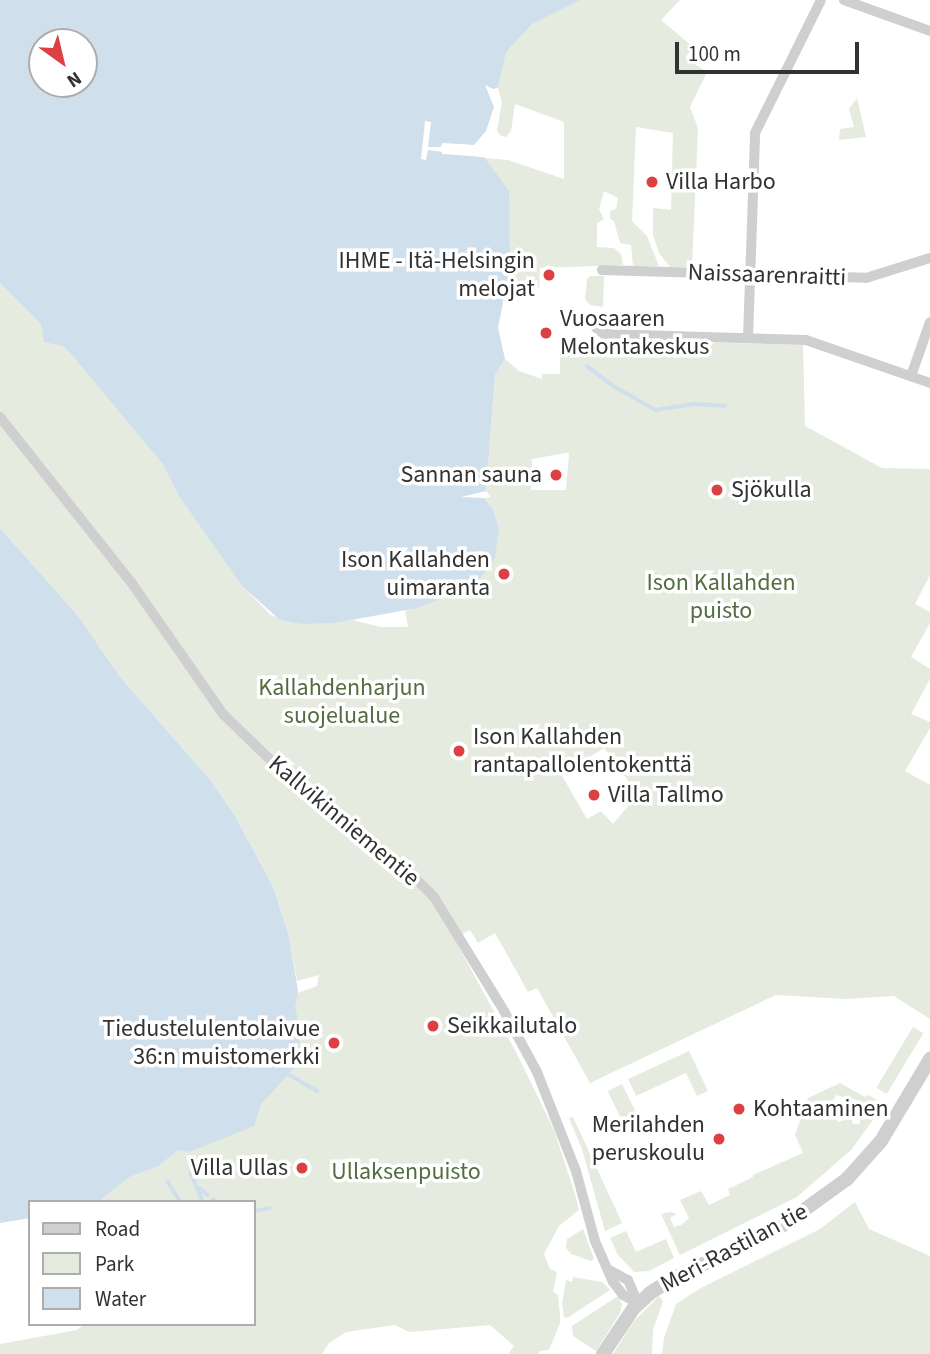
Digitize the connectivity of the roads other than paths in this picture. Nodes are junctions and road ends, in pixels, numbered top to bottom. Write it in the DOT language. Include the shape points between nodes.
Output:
graph roads {
  1 [pos="821,0"];
  2 [pos="844,0"];
  3 [pos="930,31"];
  4 [pos="930,258"];
  5 [pos="602,270"];
  6 [pos="749,275"];
  7 [pos="930,322"];
  8 [pos="596,328"];
  9 [pos="748,338"];
  10 [pos="911,376"];
  11 [pos="930,383"];
  12 [pos="0,417"];
  13 [pos="930,1059"];
  14 [pos="638,1303"];
  15 [pos="603,1354"];
  1 -- 6 [label="street" via="755,133"];
  2 -- 3 [label="street"];
  4 -- 6 [label="street, Naissaarenraitti" via="866,278"];
  5 -- 6 [label="street, Naissaarenraitti"];
  6 -- 9 [label="street"];
  7 -- 10 [label="street"];
  8 -- 9 [label="street" via="604,334"];
  9 -- 10 [label="street" via="806,340"];
  10 -- 11 [label="street"];
  12 -- 14 [label="street, Kallvikinniementie" via="133,585 223,714 285,774 434,897 537,1072 572,1160 595,1241 609,1270 628,1280"];
  13 -- 14 [label="street, Meri-Rastilan tie" via="881,1141 833,1191 779,1227 674,1278"];
  14 -- 15 [label="street"];
}
